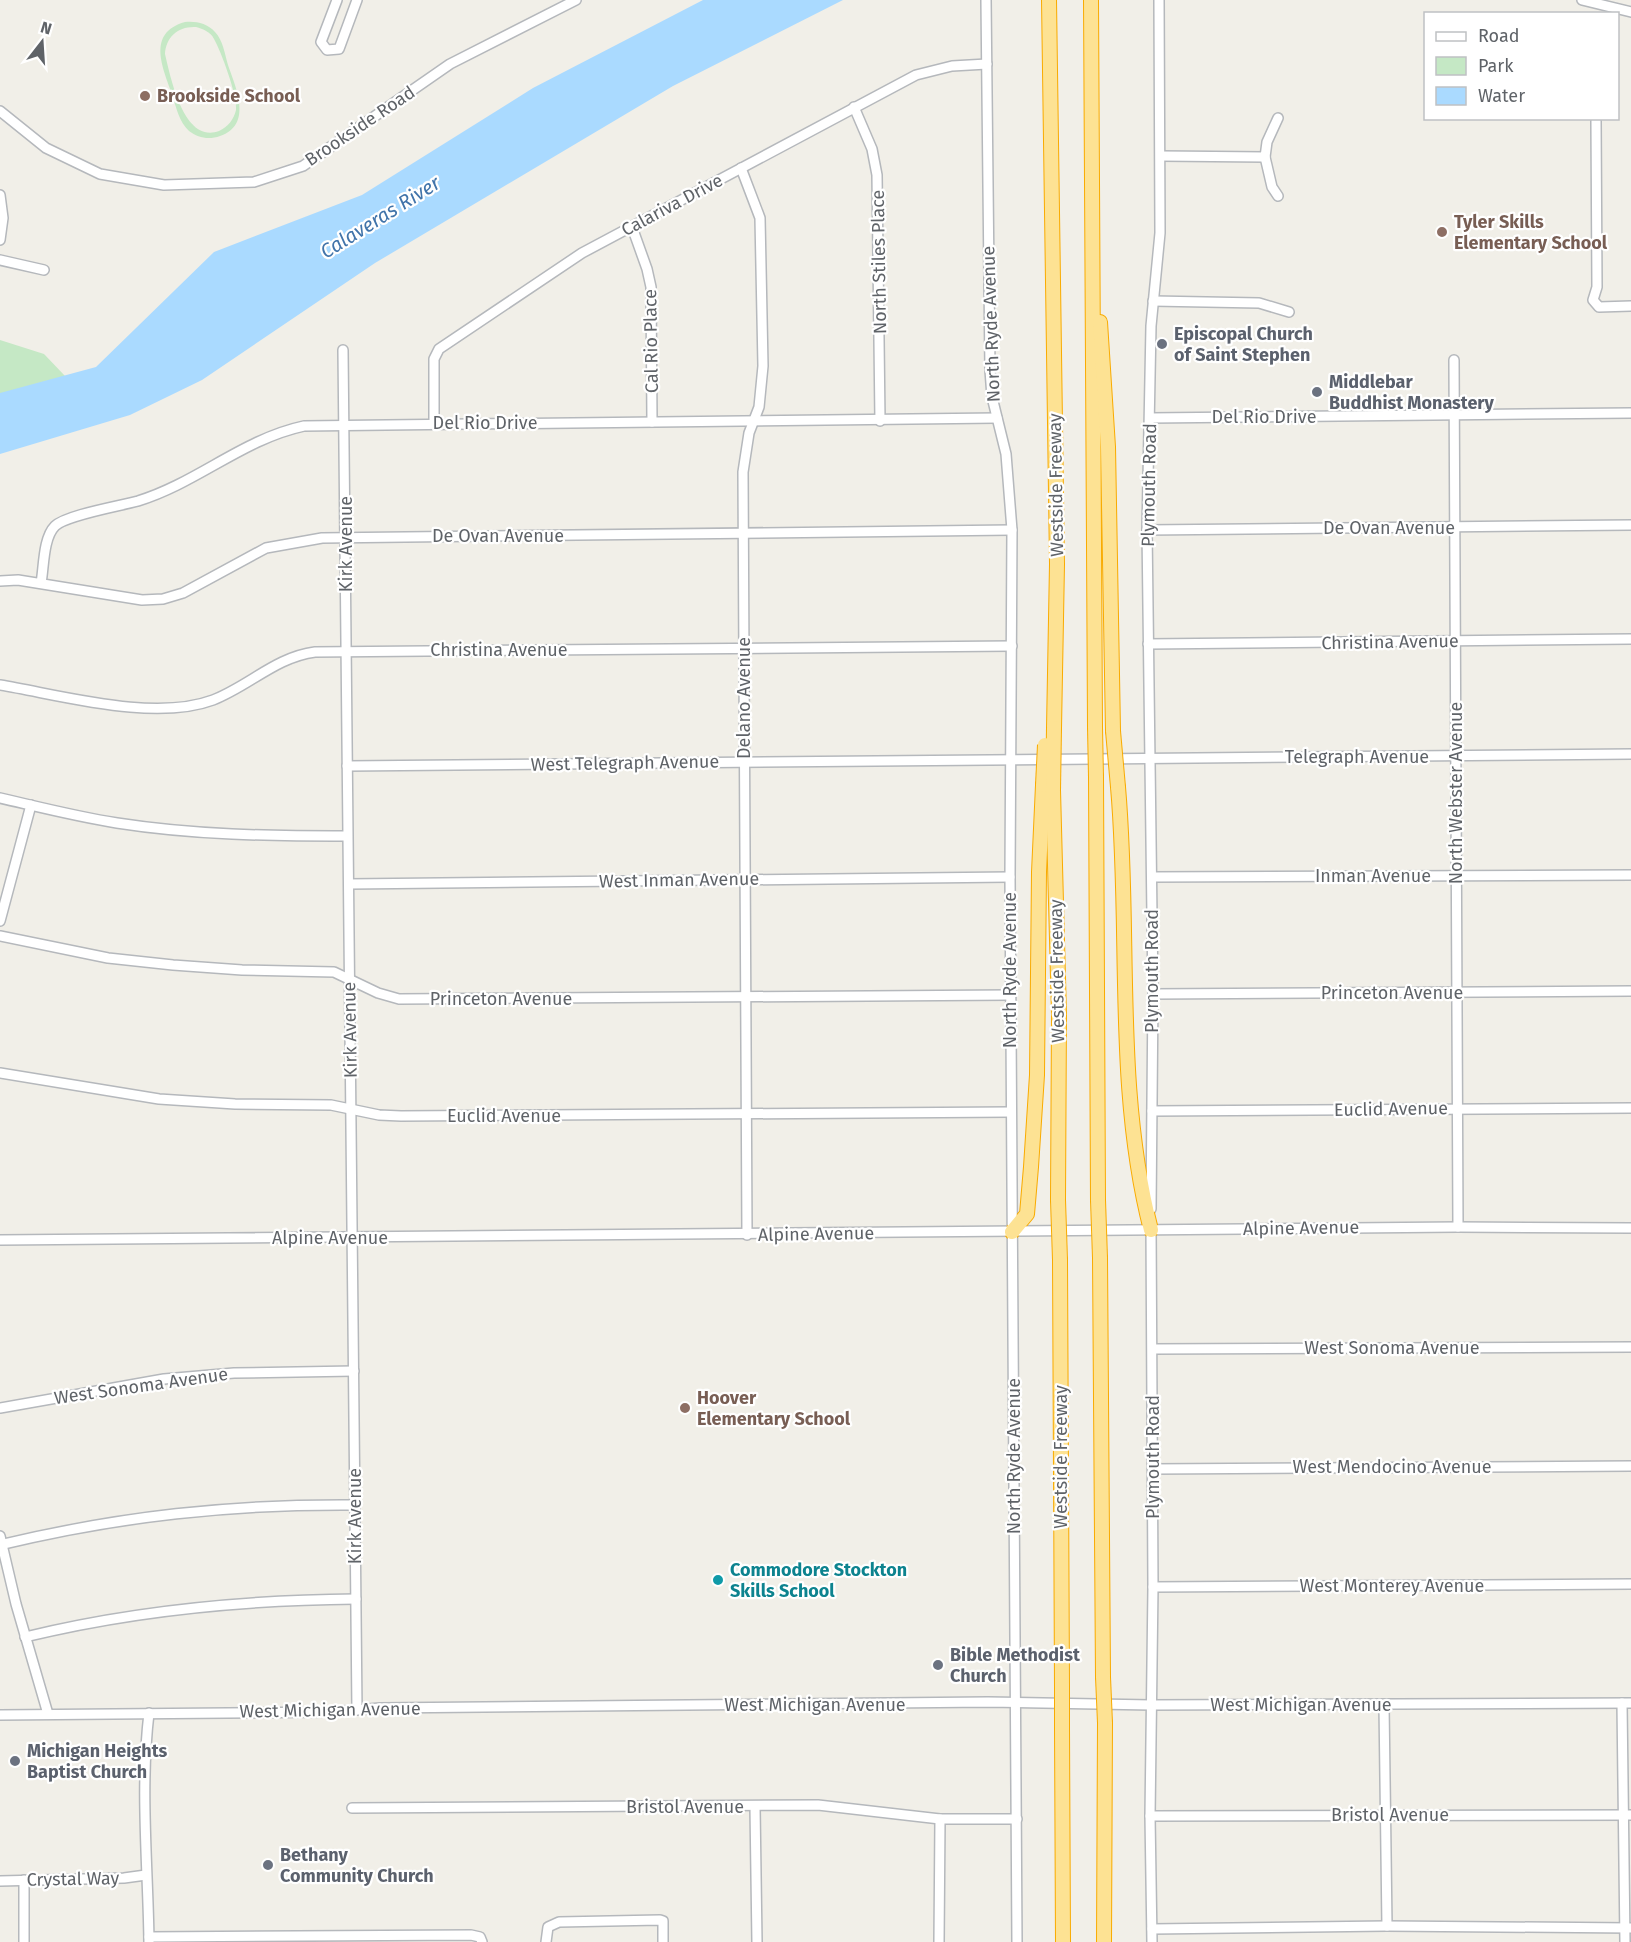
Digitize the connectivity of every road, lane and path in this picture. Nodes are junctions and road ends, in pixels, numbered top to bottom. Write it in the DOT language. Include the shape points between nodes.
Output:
graph roads {
  1 [pos="337,0"];
  2 [pos="357,0"];
  3 [pos="576,0"];
  4 [pos="986,0"];
  5 [pos="1049,0"];
  6 [pos="1091,0"];
  7 [pos="1159,0"];
  8 [pos="1582,0"];
  9 [pos="1631,12"];
  10 [pos="987,64"];
  11 [pos="854,108"];
  12 [pos="0,111"];
  13 [pos="1278,118"];
  14 [pos="1596,121"];
  15 [pos="1161,156"];
  16 [pos="1265,157"];
  17 [pos="741,168"];
  18 [pos="1091,168"];
  19 [pos="0,195"];
  20 [pos="1278,196"];
  21 [pos="632,227"];
  22 [pos="0,240"];
  23 [pos="0,260"];
  24 [pos="44,270"];
  25 [pos="1153,302"];
  26 [pos="1631,306"];
  27 [pos="1288,312"];
  28 [pos="343,350"];
  29 [pos="1454,360"];
  30 [pos="1631,413"];
  31 [pos="1454,415"];
  32 [pos="997,418"];
  33 [pos="1150,418"];
  34 [pos="753,421"];
  35 [pos="880,421"];
  36 [pos="652,422"];
  37 [pos="434,423"];
  38 [pos="345,424"];
  39 [pos="1631,525"];
  40 [pos="1454,528"];
  41 [pos="1012,530"];
  42 [pos="1147,530"];
  43 [pos="742,535"];
  44 [pos="346,537"];
  45 [pos="0,581"];
  46 [pos="41,583"];
  47 [pos="1631,639"];
  48 [pos="1455,641"];
  49 [pos="1148,644"];
  50 [pos="1012,646"];
  51 [pos="743,648"];
  52 [pos="346,651"];
  53 [pos="0,685"];
  54 [pos="1631,754"];
  55 [pos="1456,756"];
  56 [pos="1118,757"];
  57 [pos="1150,757"];
  58 [pos="1010,760"];
  59 [pos="744,762"];
  60 [pos="347,766"];
  61 [pos="1048,787"];
  62 [pos="0,798"];
  63 [pos="31,805"];
  64 [pos="347,836"];
  65 [pos="1631,874"];
  66 [pos="1152,876"];
  67 [pos="1457,876"];
  68 [pos="1010,877"];
  69 [pos="744,880"];
  70 [pos="349,884"];
  71 [pos="0,921"];
  72 [pos="0,936"];
  73 [pos="349,979"];
  74 [pos="1631,991"];
  75 [pos="1457,992"];
  76 [pos="1152,994"];
  77 [pos="1011,995"];
  78 [pos="745,998"];
  79 [pos="0,1073"];
  80 [pos="1458,1108"];
  81 [pos="1631,1108"];
  82 [pos="351,1109"];
  83 [pos="1152,1111"];
  84 [pos="1011,1112"];
  85 [pos="745,1114"];
  86 [pos="1458,1227"];
  87 [pos="1631,1228"];
  88 [pos="1151,1230"];
  89 [pos="1012,1232"];
  90 [pos="747,1235"];
  91 [pos="352,1238"];
  92 [pos="0,1240"];
  93 [pos="1631,1347"];
  94 [pos="1153,1349"];
  95 [pos="354,1371"];
  96 [pos="0,1408"];
  97 [pos="1631,1466"];
  98 [pos="1153,1469"];
  99 [pos="355,1504"];
  100 [pos="1,1542"];
  101 [pos="1631,1584"];
  102 [pos="1153,1587"];
  103 [pos="356,1599"];
  104 [pos="26,1637"];
  105 [pos="1627,1703"];
  106 [pos="1016,1705"];
  107 [pos="1151,1705"];
  108 [pos="1384,1705"];
  109 [pos="357,1710"];
  110 [pos="149,1713"];
  111 [pos="48,1714"];
  112 [pos="0,1715"];
  113 [pos="755,1807"];
  114 [pos="351,1808"];
  115 [pos="1386,1815"];
  116 [pos="1627,1815"];
  117 [pos="1150,1816"];
  118 [pos="940,1819"];
  119 [pos="1017,1819"];
  120 [pos="146,1875"];
  121 [pos="24,1880"];
  122 [pos="0,1881"];
  123 [pos="1387,1926"];
  124 [pos="1628,1928"];
  125 [pos="1152,1929"];
  126 [pos="149,1939"];
  127 [pos="249,1939"];
  128 [pos="481,1940"];
  129 [pos="24,1942"];
  130 [pos="546,1942"];
  131 [pos="663,1942"];
  132 [pos="757,1942"];
  133 [pos="939,1942"];
  134 [pos="1017,1942"];
  135 [pos="1063,1942"];
  136 [pos="1104,1942"];
  137 [pos="1152,1942"];
  138 [pos="1625,1942"];
  1 -- 2 [label="street" via="321,42 327,50 339,49"];
  3 -- 12 [label="street, Brookside Road" via="450,64 303,166 254,182 164,185 100,174 46,148"];
  4 -- 10 [label="street, North Ryde Avenue"];
  5 -- 61 [label="highway, Westside Freeway, bridge" via="1057,564 1047,629"];
  6 -- 18 [label="highway, Westside Freeway"];
  7 -- 15 [label="street, Plymouth Road"];
  8 -- 9 [label="street"];
  10 -- 11 [label="street, Calariva Drive" via="952,66 916,75"];
  10 -- 32 [label="street, North Ryde Avenue" via="988,303 992,397"];
  11 -- 17 [label="street, Calariva Drive"];
  11 -- 35 [label="street, North Stiles Place" via="872,149 878,175"];
  13 -- 16 [label="street"];
  14 -- 26 [label="street" via="1597,286 1593,300 1597,306"];
  15 -- 16 [label="street"];
  15 -- 25 [label="street, Plymouth Road" via="1160,233"];
  16 -- 20 [label="street"];
  17 -- 21 [label="street, Calariva Drive"];
  17 -- 34 [label="street, Delano Avenue" via="757,207 761,229 763,366 759,407"];
  18 -- 88 [label="highway, bridge" via="1108,447 1113,731 1122,836 1127,1054 1138,1161"];
  18 -- 136 [label="highway, Westside Freeway, bridge"];
  19 -- 22 [label="street"];
  21 -- 36 [label="street, Cal Rio Place" via="651,287"];
  21 -- 37 [label="street, Calariva Drive" via="542,279 439,349 434,359"];
  23 -- 24 [label="street"];
  25 -- 27 [label="street" via="1259,303"];
  25 -- 33 [label="street, Plymouth Road"];
  28 -- 38 [label="street, Kirk Avenue"];
  29 -- 31 [label="street, North Webster Avenue"];
  30 -- 31 [label="street, Del Rio Drive"];
  31 -- 33 [label="street, Del Rio Drive"];
  31 -- 40 [label="street, North Webster Avenue"];
  32 -- 35 [label="street, Del Rio Drive"];
  32 -- 41 [label="street, North Ryde Avenue" via="1006,454"];
  33 -- 42 [label="street, Plymouth Road"];
  34 -- 35 [label="street, Del Rio Drive"];
  34 -- 36 [label="street, Del Rio Drive"];
  34 -- 43 [label="street, Delano Avenue" via="743,472"];
  36 -- 37 [label="street, Del Rio Drive"];
  37 -- 38 [label="street, Del Rio Drive"];
  38 -- 44 [label="street, Kirk Avenue"];
  38 -- 46 [label="street, Del Rio Drive" via="304,426 266,437 155,496 62,521 50,533"];
  39 -- 40 [label="street, De Ovan Avenue"];
  40 -- 42 [label="street, De Ovan Avenue"];
  40 -- 48 [label="street, North Webster Avenue"];
  41 -- 43 [label="street, De Ovan Avenue"];
  41 -- 50 [label="street, North Ryde Avenue"];
  42 -- 49 [label="street, Plymouth Road"];
  43 -- 44 [label="street, De Ovan Avenue"];
  43 -- 51 [label="street, Delano Avenue"];
  44 -- 46 [label="street, De Ovan Avenue" via="294,541 266,548 195,587 163,599 142,600"];
  44 -- 52 [label="street, Kirk Avenue"];
  45 -- 46 [label="street, De Ovan Avenue"];
  47 -- 48 [label="street, Christina Avenue"];
  48 -- 49 [label="street, Christina Avenue"];
  48 -- 55 [label="street, North Webster Avenue"];
  49 -- 57 [label="street, Plymouth Road"];
  50 -- 51 [label="street, Christina Avenue"];
  50 -- 58 [label="street, North Ryde Avenue"];
  51 -- 52 [label="street, Christina Avenue"];
  51 -- 59 [label="street, Delano Avenue"];
  52 -- 53 [label="street, Christina Avenue" via="293,656 238,689 184,707 131,707"];
  52 -- 60 [label="street, Kirk Avenue"];
  54 -- 55 [label="street, Telegraph Avenue"];
  55 -- 57 [label="street, Telegraph Avenue"];
  55 -- 67 [label="street, North Webster Avenue"];
  56 -- 57 [label="street, Telegraph Avenue"];
  56 -- 58 [label="street, West Telegraph Avenue"];
  57 -- 66 [label="street, Plymouth Road"];
  58 -- 59 [label="street, West Telegraph Avenue"];
  58 -- 68 [label="street, North Ryde Avenue"];
  59 -- 60 [label="street, West Telegraph Avenue"];
  59 -- 69 [label="street, Delano Avenue"];
  60 -- 64 [label="street, Kirk Avenue"];
  61 -- 89 [label="highway" via="1039,872 1037,1075 1028,1214"];
  61 -- 135 [label="highway, Westside Freeway, bridge" via="1059,1015"];
  62 -- 63 [label="street"];
  63 -- 64 [label="street" via="159,829 248,836"];
  63 -- 71 [label="street"];
  64 -- 70 [label="street, Kirk Avenue"];
  65 -- 67 [label="street, Inman Avenue"];
  66 -- 67 [label="street, Inman Avenue"];
  66 -- 76 [label="street, Plymouth Road"];
  67 -- 75 [label="street, North Webster Avenue"];
  68 -- 69 [label="street, West Inman Avenue"];
  68 -- 77 [label="street, North Ryde Avenue"];
  69 -- 70 [label="street, West Inman Avenue"];
  69 -- 78 [label="street, Delano Avenue"];
  70 -- 73 [label="street, Kirk Avenue"];
  72 -- 73 [label="street, Princeton Avenue" via="119,959 242,970 334,972"];
  73 -- 78 [label="street, Princeton Avenue" via="378,993 419,1000"];
  73 -- 82 [label="street, Kirk Avenue"];
  74 -- 75 [label="street, Princeton Avenue"];
  75 -- 76 [label="street, Princeton Avenue"];
  75 -- 80 [label="street, North Webster Avenue"];
  76 -- 83 [label="street, Plymouth Road"];
  77 -- 78 [label="street, Princeton Avenue"];
  77 -- 84 [label="street, North Ryde Avenue"];
  78 -- 85 [label="street, Delano Avenue"];
  79 -- 82 [label="street, Euclid Avenue" via="159,1099 332,1105"];
  80 -- 81 [label="street, Euclid Avenue"];
  80 -- 83 [label="street, Euclid Avenue"];
  80 -- 86 [label="street, North Webster Avenue"];
  82 -- 85 [label="street, Euclid Avenue" via="400,1116"];
  82 -- 91 [label="street, Kirk Avenue"];
  83 -- 88 [label="street, Plymouth Road"];
  84 -- 85 [label="street, Euclid Avenue"];
  84 -- 89 [label="street, North Ryde Avenue"];
  85 -- 90 [label="street, Delano Avenue"];
  86 -- 87 [label="street, Alpine Avenue"];
  86 -- 88 [label="street, Alpine Avenue"];
  88 -- 89 [label="street, Alpine Avenue"];
  88 -- 94 [label="street, Plymouth Road"];
  89 -- 90 [label="street, Alpine Avenue"];
  89 -- 106 [label="street, North Ryde Avenue"];
  90 -- 91 [label="street, Alpine Avenue"];
  91 -- 92 [label="street, Alpine Avenue"];
  91 -- 95 [label="street, Kirk Avenue"];
  93 -- 94 [label="street, West Sonoma Avenue"];
  94 -- 98 [label="street, Plymouth Road"];
  95 -- 96 [label="street, West Sonoma Avenue" via="234,1373 164,1379"];
  95 -- 99 [label="street, Kirk Avenue"];
  97 -- 98 [label="street, West Mendocino Avenue"];
  98 -- 102 [label="street, Plymouth Road"];
  99 -- 100 [label="street" via="175,1512"];
  99 -- 103 [label="street, Kirk Avenue"];
  100 -- 104 [label="street"];
  101 -- 102 [label="street, West Monterey Avenue"];
  102 -- 107 [label="street, Plymouth Road"];
  103 -- 104 [label="street" via="245,1601 168,1609"];
  103 -- 109 [label="street, Kirk Avenue"];
  104 -- 111 [label="street"];
  105 -- 108 [label="street, West Michigan Avenue"];
  105 -- 116 [label="street"];
  106 -- 107 [label="street, West Michigan Avenue"];
  106 -- 109 [label="street, West Michigan Avenue" via="988,1702"];
  106 -- 119 [label="street, North Ryde Avenue"];
  107 -- 108 [label="street, West Michigan Avenue"];
  107 -- 117 [label="street, Plymouth Road"];
  108 -- 115 [label="street"];
  109 -- 110 [label="street, West Michigan Avenue"];
  110 -- 111 [label="street, West Michigan Avenue"];
  110 -- 120 [label="street" via="145,1753"];
  111 -- 112 [label="street, West Michigan Avenue"];
  113 -- 114 [label="street, Bristol Avenue"];
  113 -- 118 [label="street, Bristol Avenue" via="818,1805"];
  113 -- 132 [label="street"];
  115 -- 116 [label="street, Bristol Avenue"];
  115 -- 117 [label="street, Bristol Avenue"];
  115 -- 123 [label="street"];
  116 -- 124 [label="street"];
  117 -- 125 [label="street, Plymouth Road"];
  118 -- 119 [label="street, Bristol Avenue"];
  118 -- 133 [label="street"];
  119 -- 134 [label="street, North Ryde Avenue"];
  120 -- 121 [label="street, Crystal Way"];
  120 -- 126 [label="street"];
  121 -- 122 [label="street, Crystal Way"];
  121 -- 129 [label="street"];
  123 -- 124 [label="street"];
  123 -- 125 [label="street"];
  124 -- 138 [label="street"];
  125 -- 137 [label="street, Plymouth Road"];
  126 -- 127 [label="street"];
  127 -- 128 [label="street" via="471,1935"];
  130 -- 131 [label="street" via="548,1927 559,1922 660,1920"];
}
